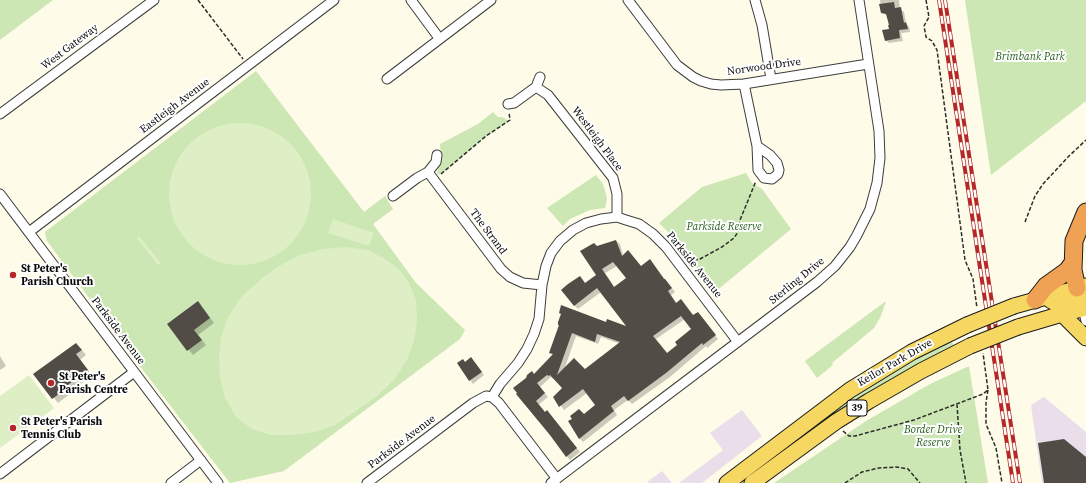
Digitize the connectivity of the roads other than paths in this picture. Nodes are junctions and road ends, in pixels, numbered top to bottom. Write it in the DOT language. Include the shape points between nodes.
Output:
graph roads {
  1 [pos="154,0"];
  2 [pos="334,0"];
  3 [pos="411,0"];
  4 [pos="492,0"];
  5 [pos="628,0"];
  6 [pos="755,0"];
  7 [pos="859,0"];
  8 [pos="439,38"];
  9 [pos="868,64"];
  10 [pos="540,77"];
  11 [pos="387,79"];
  12 [pos="771,79"];
  13 [pos="744,84"];
  14 [pos="536,87"];
  15 [pos="508,104"];
  16 [pos="0,114"];
  17 [pos="757,146"];
  18 [pos="437,155"];
  19 [pos="428,172"];
  20 [pos="0,194"];
  21 [pos="393,196"];
  22 [pos="1086,212"];
  23 [pos="617,217"];
  24 [pos="29,232"];
  25 [pos="1073,263"];
  26 [pos="542,285"];
  27 [pos="1039,298"];
  28 [pos="1084,301"];
  29 [pos="1062,314"];
  30 [pos="1086,338"];
  31 [pos="738,342"];
  32 [pos="134,372"];
  33 [pos="492,397"];
  34 [pos="201,460"];
  35 [pos="0,474"];
  36 [pos="554,481"];
  37 [pos="172,483"];
  38 [pos="218,483"];
  39 [pos="367,483"];
  40 [pos="727,483"];
  41 [pos="752,483"];
  1 -- 16 [label="street, West Gateway"];
  2 -- 24 [label="street, Eastleigh Avenue"];
  3 -- 8 [label="street"];
  4 -- 8 [label="street"];
  5 -- 13 [label="street, Norwood Drive" via="685,71 711,84"];
  6 -- 12 [label="street"];
  7 -- 9 [label="street, Sterling Drive"];
  8 -- 11 [label="street"];
  9 -- 12 [label="street, Norwood Drive"];
  9 -- 31 [label="street, Sterling Drive" via="879,131 880,158 874,195 864,222 850,247 825,275"];
  10 -- 14 [label="street"];
  12 -- 13 [label="street, Norwood Drive"];
  13 -- 17 [label="street"];
  14 -- 15 [label="street" via="514,103"];
  14 -- 23 [label="street, Westleigh Place" via="548,95 613,178 617,194"];
  18 -- 19 [label="street" via="436,162"];
  19 -- 21 [label="street"];
  19 -- 26 [label="street, The Strand" via="501,269 523,283"];
  20 -- 24 [label="street, Parkside Avenue"];
  22 -- 25 [label="highway" via="1074,241"];
  23 -- 26 [label="street, Parkside Avenue" via="586,223 560,241 551,253"];
  23 -- 31 [label="street, Parkside Avenue" via="639,224 666,247"];
  24 -- 32 [label="street, Parkside Avenue"];
  25 -- 27 [label="highway" via="1067,271 1046,286"];
  25 -- 28 [label="highway" via="1074,276"];
  26 -- 33 [label="street, Parkside Avenue" via="539,319 528,349"];
  27 -- 28 [label="main road, Keilor Park Drive / 39"];
  27 -- 40 [label="main road, Keilor Park Drive / 39, bridge" via="967,325 912,352 855,387"];
  28 -- 29 [label="main road, Keilor Park Drive / 39"];
  29 -- 30 [label="main road"];
  29 -- 41 [label="main road, Keilor Park Drive / 39, bridge" via="1018,328 977,350 921,371 837,421"];
  31 -- 36 [label="street, Sterling Drive"];
  32 -- 34 [label="street, Parkside Avenue"];
  32 -- 35 [label="street"];
  33 -- 36 [label="street" via="500,403"];
  33 -- 39 [label="street, Parkside Avenue" via="486,396 473,403"];
  34 -- 37 [label="street"];
  34 -- 38 [label="street, Parkside Avenue"];
}
